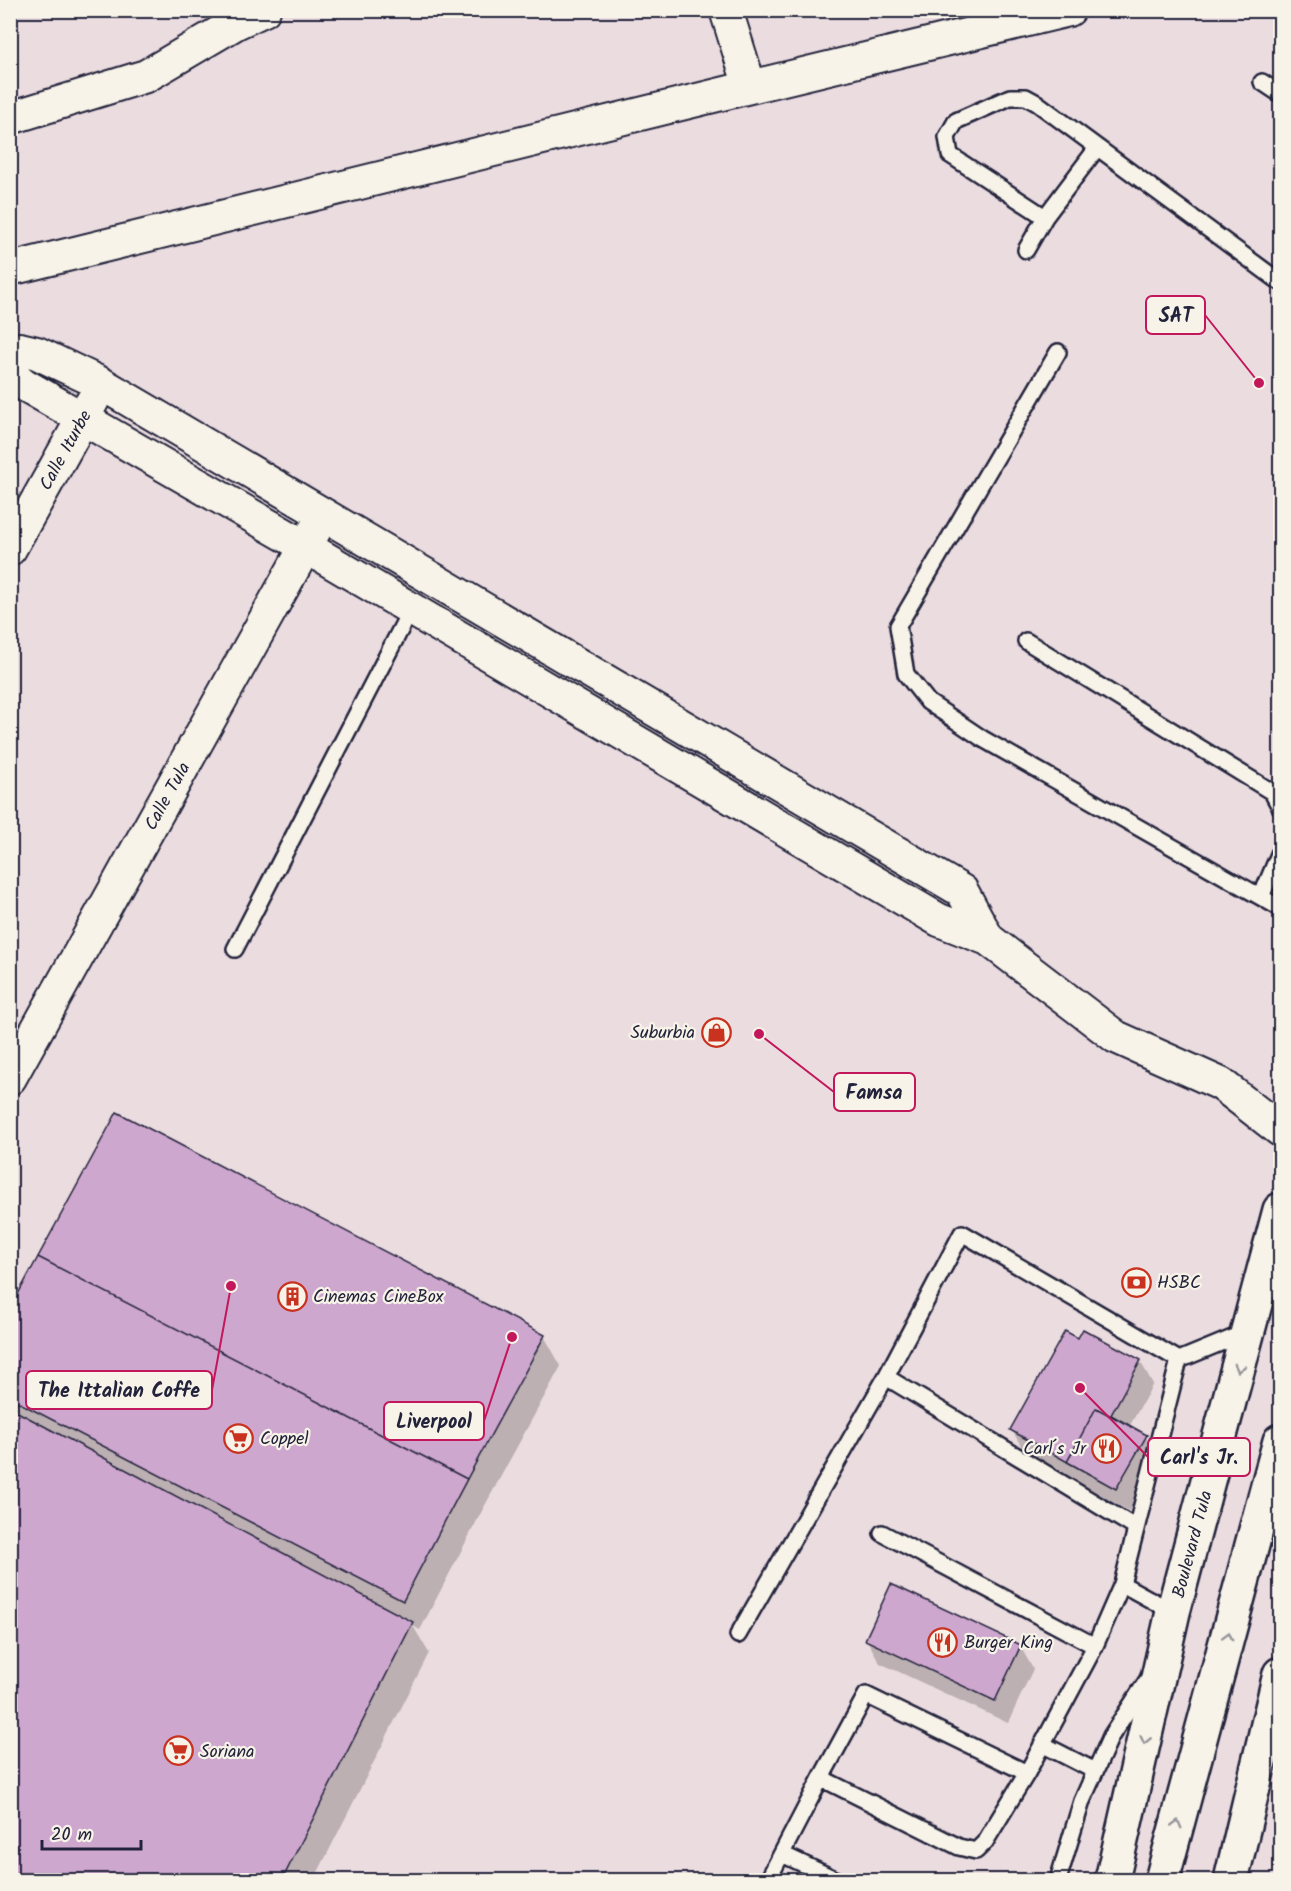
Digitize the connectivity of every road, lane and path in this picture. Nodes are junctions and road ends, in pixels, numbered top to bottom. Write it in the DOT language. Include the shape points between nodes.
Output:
graph roads {
  1 [pos="264,10"];
  2 [pos="726,10"];
  3 [pos="1069,10"];
  4 [pos="1262,82"];
  5 [pos="750,87"];
  6 [pos="1281,94"];
  7 [pos="10,118"];
  8 [pos="1097,148"];
  9 [pos="1045,218"];
  10 [pos="1026,250"];
  11 [pos="10,269"];
  12 [pos="1281,282"];
  13 [pos="1058,352"];
  14 [pos="10,356"];
  15 [pos="10,373"];
  16 [pos="102,384"];
  17 [pos="83,417"];
  18 [pos="323,514"];
  19 [pos="306,547"];
  20 [pos="10,549"];
  21 [pos="411,609"];
  22 [pos="1026,641"];
  23 [pos="1281,807"];
  24 [pos="1281,852"];
  25 [pos="1261,897"];
  26 [pos="1281,908"];
  27 [pos="988,939"];
  28 [pos="235,950"];
  29 [pos="10,1078"];
  30 [pos="1281,1130"];
  31 [pos="1281,1210"];
  32 [pos="1249,1331"];
  33 [pos="1179,1360"];
  34 [pos="886,1377"];
  35 [pos="1281,1441"];
  36 [pos="1136,1528"];
  37 [pos="882,1533"];
  38 [pos="1122,1584"];
  39 [pos="1173,1612"];
  40 [pos="738,1635"];
  41 [pos="1095,1646"];
  42 [pos="1166,1653"];
  43 [pos="1281,1674"];
  44 [pos="1042,1744"];
  45 [pos="1095,1771"];
  46 [pos="1027,1773"];
  47 [pos="821,1778"];
  48 [pos="782,1854"];
  49 [pos="768,1881"];
  50 [pos="837,1881"];
  51 [pos="1058,1881"];
  52 [pos="1112,1881"];
  53 [pos="1162,1881"];
  54 [pos="1231,1881"];
  1 -- 7 [label="street" via="146,76"];
  2 -- 5 [label="street"];
  3 -- 5 [label="street"];
  4 -- 6 [label="lane"];
  5 -- 11 [label="street"];
  8 -- 9 [label="lane"];
  8 -- 9 [label="lane" via="1026,97 1010,97 956,121 947,137 950,155"];
  8 -- 12 [label="lane"];
  9 -- 10 [label="lane"];
  13 -- 25 [label="lane" via="897,626 906,674 928,702 983,739"];
  14 -- 16 [label="street" via="20,349 37,353"];
  15 -- 17 [label="street"];
  16 -- 17 [label="street, Calle Iturbe"];
  16 -- 18 [label="street"];
  17 -- 19 [label="street"];
  17 -- 20 [label="street, Calle Iturbe"];
  18 -- 19 [label="street, Calle Tula"];
  18 -- 27 [label="street" via="962,891"];
  19 -- 21 [label="street"];
  19 -- 29 [label="street, Calle Tula"];
  21 -- 27 [label="street" via="939,920"];
  21 -- 28 [label="lane"];
  22 -- 23 [label="lane" via="1272,792"];
  24 -- 25 [label="lane"];
  25 -- 26 [label="lane"];
  27 -- 30 [label="street" via="1116,1037 1221,1084"];
  31 -- 32 [label="main road, Boulevard Tula"];
  32 -- 33 [label="lane"];
  32 -- 39 [label="main road, Boulevard Tula, one-way"];
  33 -- 34 [label="lane" via="962,1233"];
  33 -- 36 [label="lane"];
  34 -- 36 [label="lane"];
  34 -- 40 [label="lane"];
  53 -- 35 [label="main road, one-way"];
  36 -- 38 [label="lane"];
  37 -- 41 [label="lane"];
  38 -- 39 [label="lane"];
  38 -- 41 [label="lane"];
  39 -- 42 [label="main road, Boulevard Tula"];
  41 -- 44 [label="lane"];
  42 -- 45 [label="lane" via="1112,1736"];
  42 -- 52 [label="main road, Boulevard Tula, one-way"];
  43 -- 54 [label="main road"];
  44 -- 45 [label="lane"];
  44 -- 46 [label="lane"];
  45 -- 51 [label="lane" via="1082,1800"];
  46 -- 47 [label="lane" via="986,1842 976,1851 959,1847"];
  46 -- 47 [label="lane" via="866,1695"];
  47 -- 48 [label="lane"];
  48 -- 49 [label="lane"];
  48 -- 50 [label="lane"];
}
